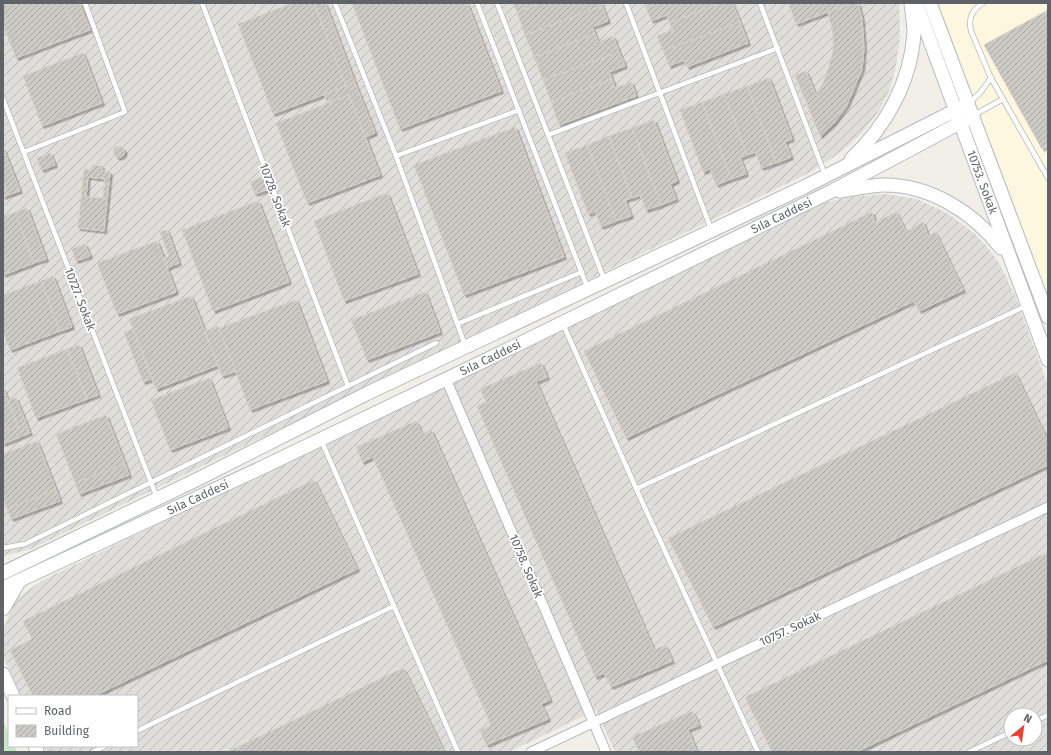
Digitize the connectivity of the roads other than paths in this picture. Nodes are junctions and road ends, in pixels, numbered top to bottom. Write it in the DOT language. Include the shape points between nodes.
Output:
graph roads {
  1 [pos="85,3"];
  2 [pos="202,3"];
  3 [pos="335,3"];
  4 [pos="477,3"];
  5 [pos="497,3"];
  6 [pos="626,3"];
  7 [pos="760,3"];
  8 [pos="910,3"];
  9 [pos="916,3"];
  10 [pos="930,3"];
  11 [pos="983,3"];
  12 [pos="778,48"];
  13 [pos="991,78"];
  14 [pos="661,92"];
  15 [pos="3,99"];
  16 [pos="1003,99"];
  17 [pos="519,110"];
  18 [pos="956,110"];
  19 [pos="970,110"];
  20 [pos="961,123"];
  21 [pos="548,135"];
  22 [pos="24,152"];
  23 [pos="396,156"];
  24 [pos="838,170"];
  25 [pos="825,176"];
  26 [pos="1048,178"];
  27 [pos="832,191"];
  28 [pos="711,230"];
  29 [pos="1009,257"];
  30 [pos="582,272"];
  31 [pos="605,281"];
  32 [pos="588,289"];
  33 [pos="1028,305"];
  34 [pos="1048,317"];
  35 [pos="563,323"];
  36 [pos="457,324"];
  37 [pos="436,343"];
  38 [pos="466,346"];
  39 [pos="1048,360"];
  40 [pos="446,379"];
  41 [pos="348,386"];
  42 [pos="321,440"];
  43 [pos="150,483"];
  44 [pos="636,489"];
  45 [pos="157,499"];
  46 [pos="1048,507"];
  47 [pos="3,548"];
  48 [pos="6,570"];
  49 [pos="20,579"];
  50 [pos="3,588"];
  51 [pos="394,606"];
  52 [pos="3,609"];
  53 [pos="718,663"];
  54 [pos="3,674"];
  55 [pos="13,695"];
  56 [pos="593,723"];
  57 [pos="138,730"];
  58 [pos="1003,736"];
  59 [pos="103,747"];
  60 [pos="93,752"];
  61 [pos="458,752"];
  62 [pos="532,752"];
  63 [pos="606,752"];
  64 [pos="758,752"];
  65 [pos="968,752"];
  1 -- 22 [label="lane" via="125,112"];
  2 -- 41 [label="lane, 10728. Sokak"];
  3 -- 23 [label="lane"];
  4 -- 17 [label="lane"];
  5 -- 21 [label="lane"];
  6 -- 14 [label="lane"];
  7 -- 12 [label="lane"];
  8 -- 24 [label="street" via="914,33 908,65 892,108 865,144"];
  9 -- 18 [label="street, 10753. Sokak"];
  10 -- 19 [label="street, 10753. Sokak"];
  11 -- 13 [label="lane" via="975,9 969,24"];
  12 -- 14 [label="lane"];
  12 -- 25 [label="lane"];
  13 -- 16 [label="lane"];
  13 -- 19 [label="lane"];
  14 -- 21 [label="lane"];
  14 -- 28 [label="lane"];
  15 -- 22 [label="lane, 10727. Sokak"];
  16 -- 19 [label="lane"];
  16 -- 26 [label="lane"];
  17 -- 23 [label="lane"];
  17 -- 30 [label="lane"];
  18 -- 19 [label="street, Sıla Caddesi"];
  18 -- 20 [label="street, 10753. Sokak"];
  18 -- 24 [label="street, Sıla Caddesi"];
  19 -- 20 [label="street, Sıla Caddesi"];
  19 -- 34 [label="street, 10753. Sokak"];
  20 -- 27 [label="street, Sıla Caddesi"];
  20 -- 29 [label="street, 10753. Sokak"];
  21 -- 31 [label="lane"];
  22 -- 43 [label="lane, 10727. Sokak"];
  23 -- 36 [label="lane"];
  24 -- 25 [label="street, Sıla Caddesi"];
  25 -- 28 [label="street, Sıla Caddesi"];
  27 -- 29 [label="street" via="883,185 920,190 964,212 990,234"];
  27 -- 35 [label="street, Sıla Caddesi"];
  28 -- 31 [label="street, Sıla Caddesi"];
  29 -- 33 [label="street, 10753. Sokak"];
  30 -- 32 [label="lane"];
  30 -- 36 [label="lane"];
  31 -- 32 [label="street, Sıla Caddesi"];
  32 -- 38 [label="street, Sıla Caddesi"];
  33 -- 39 [label="street, 10753. Sokak"];
  33 -- 44 [label="lane"];
  35 -- 40 [label="street, Sıla Caddesi"];
  35 -- 44 [label="lane"];
  36 -- 38 [label="lane"];
  37 -- 41 [label="lane"];
  38 -- 45 [label="street, Sıla Caddesi"];
  40 -- 42 [label="street, Sıla Caddesi"];
  40 -- 56 [label="street, 10758. Sokak"];
  41 -- 43 [label="lane"];
  42 -- 49 [label="street, Sıla Caddesi"];
  42 -- 51 [label="lane"];
  43 -- 45 [label="lane, 10727. Sokak"];
  43 -- 47 [label="lane" via="25,544"];
  44 -- 53 [label="lane"];
  45 -- 48 [label="street, Sıla Caddesi"];
  46 -- 53 [label="street, 10757. Sokak"];
  49 -- 50 [label="street, Sıla Caddesi"];
  49 -- 52 [label="street"];
  51 -- 57 [label="lane"];
  51 -- 61 [label="lane"];
  53 -- 56 [label="street, 10757. Sokak"];
  53 -- 64 [label="lane"];
  54 -- 55 [label="street"];
  56 -- 62 [label="street, 10757. Sokak"];
  56 -- 63 [label="street, 10758. Sokak"];
  58 -- 65 [label="lane"];
  59 -- 60 [label="lane"];
}
